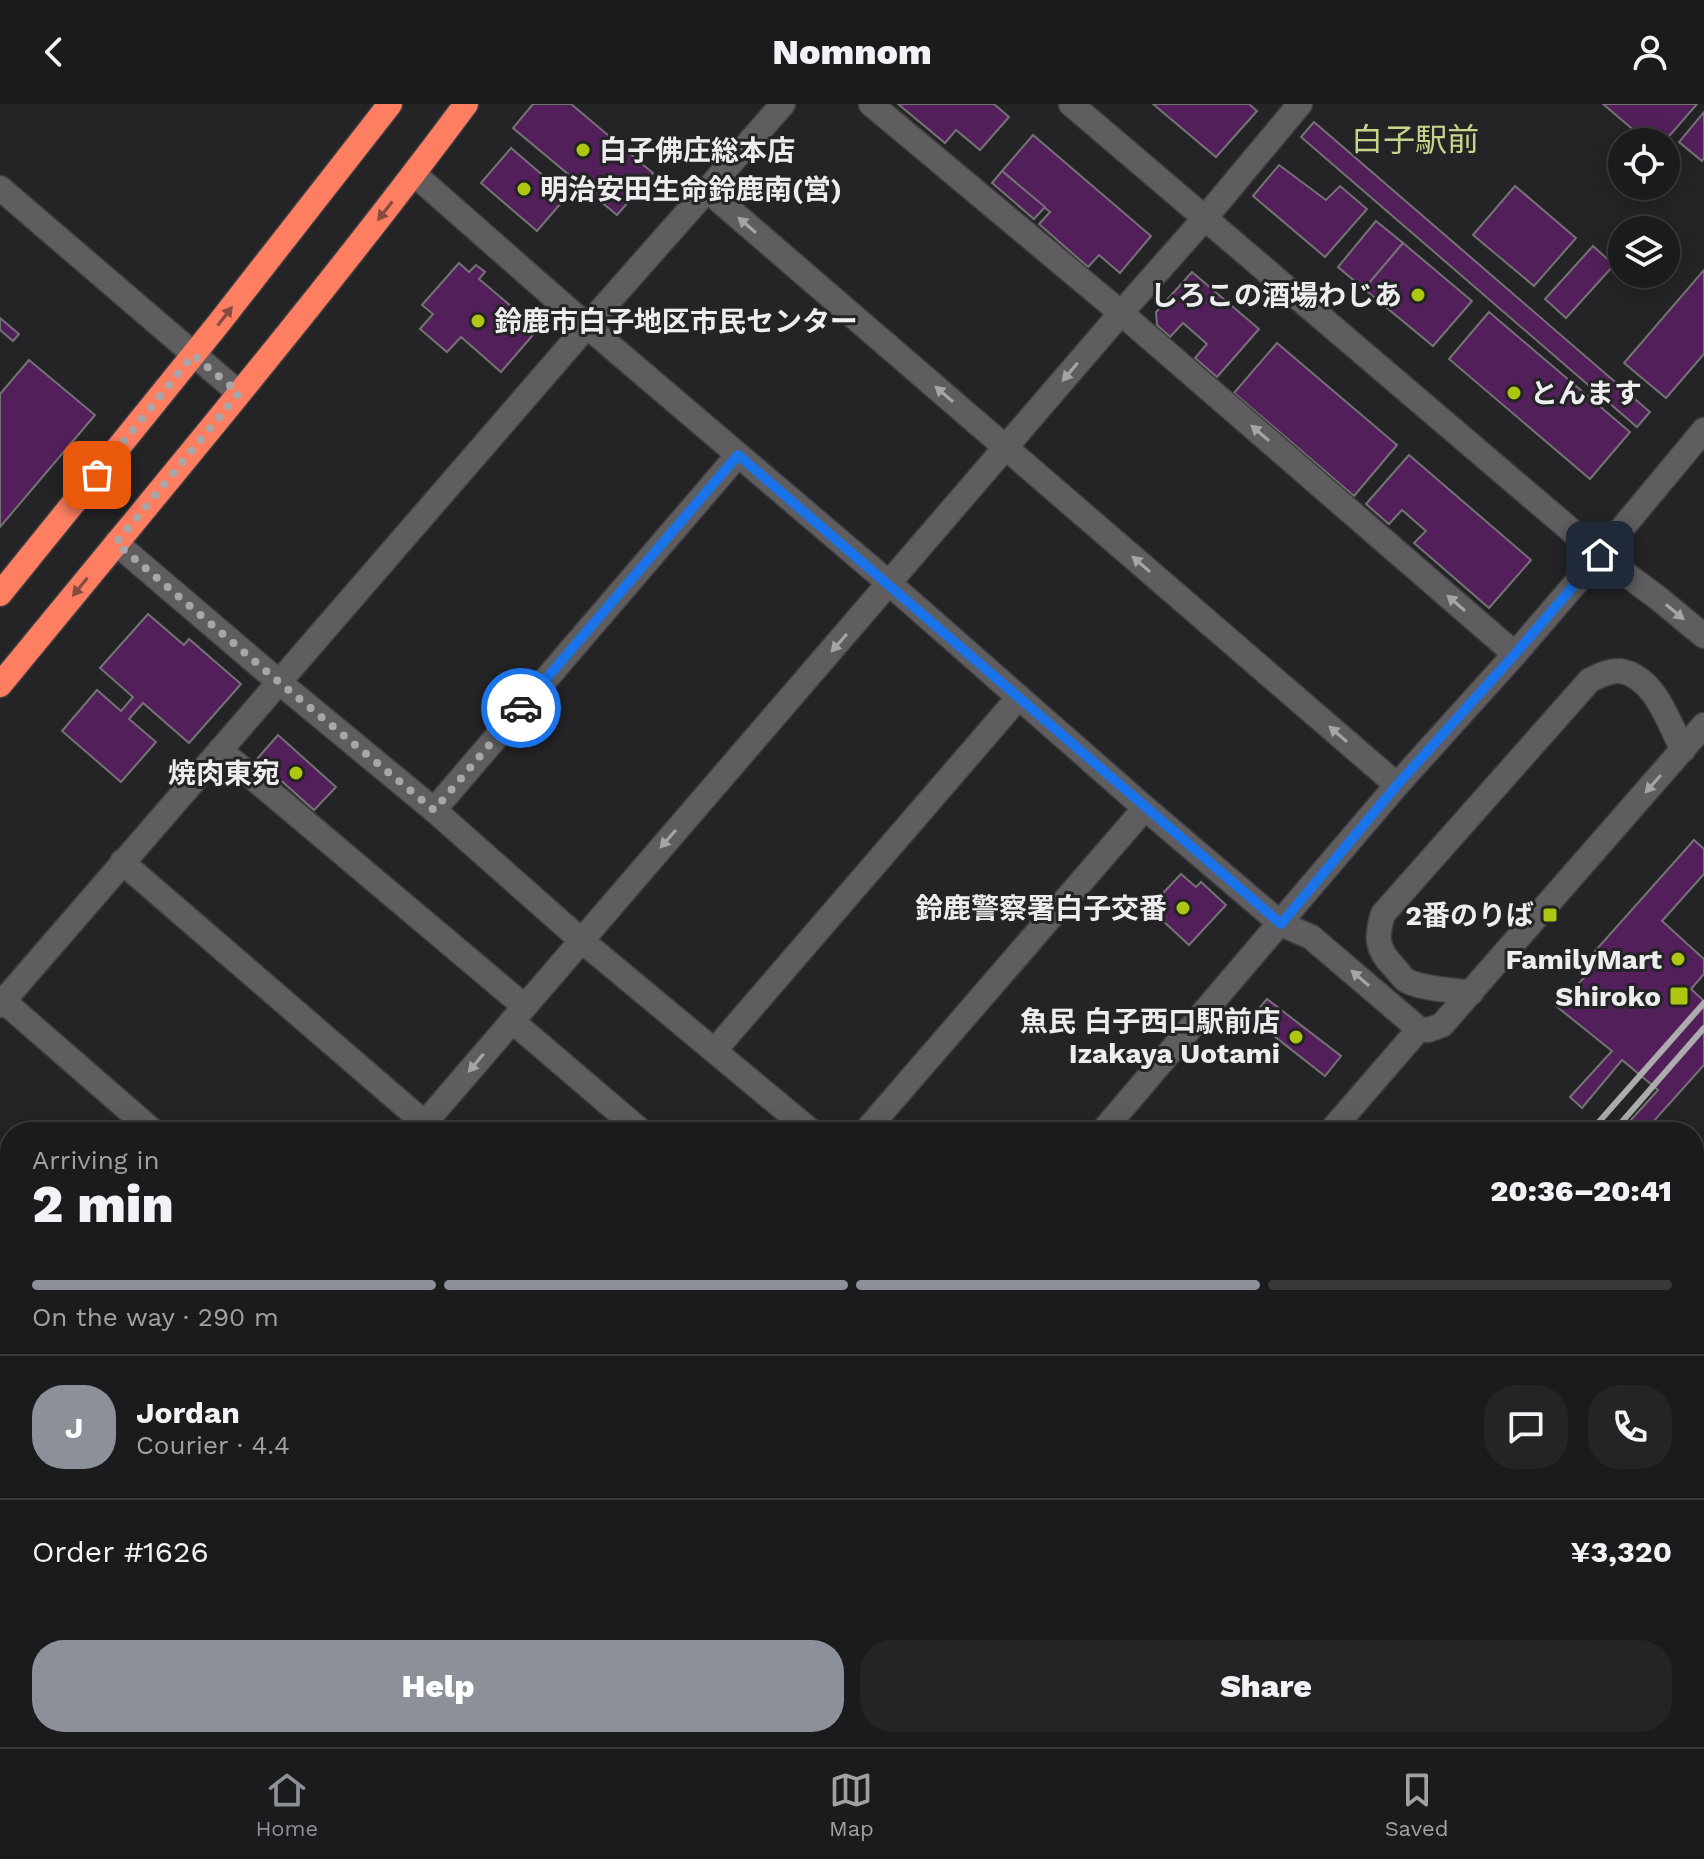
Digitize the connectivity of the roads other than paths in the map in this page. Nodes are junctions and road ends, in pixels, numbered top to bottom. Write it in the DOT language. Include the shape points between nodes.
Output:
graph roads {
  1 [pos="390,104"];
  2 [pos="466,104"];
  3 [pos="783,104"];
  4 [pos="871,104"];
  5 [pos="1071,104"];
  6 [pos="1300,104"];
  7 [pos="414,174"];
  8 [pos="0,188"];
  9 [pos="707,190"];
  10 [pos="1205,218"];
  11 [pos="1121,313"];
  12 [pos="587,326"];
  13 [pos="193,355"];
  14 [pos="239,393"];
  15 [pos="1704,430"];
  16 [pos="1006,448"];
  17 [pos="738,455"];
  18 [pos="116,543"];
  19 [pos="1600,555"];
  20 [pos="890,584"];
  21 [pos="0,594"];
  22 [pos="1704,636"];
  23 [pos="1515,654"];
  24 [pos="279,682"];
  25 [pos="0,685"];
  26 [pos="1019,697"];
  27 [pos="1704,725"];
  28 [pos="220,750"];
  29 [pos="1683,750"];
  30 [pos="1397,785"];
  31 [pos="1145,808"];
  32 [pos="434,810"];
  33 [pos="122,862"];
  34 [pos="1281,924"];
  35 [pos="581,940"];
  36 [pos="1471,993"];
  37 [pos="1,1001"];
  38 [pos="518,1014"];
  39 [pos="1419,1029"];
  40 [pos="715,1050"];
  41 [pos="142,1122"];
  42 [pos="418,1122"];
  43 [pos="432,1122"];
  44 [pos="631,1122"];
  45 [pos="800,1122"];
  46 [pos="874,1122"];
  47 [pos="1111,1122"];
  48 [pos="1339,1122"];
  13 -- 1 [label="highway, one-way"];
  2 -- 7 [label="highway"];
  3 -- 9 [label="street"];
  4 -- 11 [label="street"];
  5 -- 10 [label="street"];
  6 -- 10 [label="street"];
  7 -- 12 [label="street"];
  7 -- 14 [label="highway, one-way"];
  8 -- 13 [label="street"];
  9 -- 12 [label="street"];
  16 -- 9 [label="street, one-way"];
  10 -- 11 [label="street"];
  10 -- 19 [label="street"];
  11 -- 16 [label="street, one-way"];
  23 -- 11 [label="street, one-way"];
  12 -- 17 [label="street"];
  12 -- 24 [label="street"];
  13 -- 14 [label="street"];
  13 -- 21 [label="highway"];
  14 -- 18 [label="highway"];
  15 -- 19 [label="street"];
  16 -- 20 [label="street"];
  30 -- 16 [label="street, one-way"];
  17 -- 20 [label="street"];
  17 -- 32 [label="street"];
  18 -- 24 [label="street"];
  18 -- 25 [label="highway, one-way"];
  19 -- 22 [label="street, one-way"];
  19 -- 23 [label="street"];
  20 -- 26 [label="street"];
  20 -- 35 [label="street, one-way"];
  23 -- 30 [label="street"];
  24 -- 28 [label="street"];
  24 -- 32 [label="street"];
  26 -- 31 [label="street"];
  26 -- 40 [label="street"];
  27 -- 29 [label="street"];
  28 -- 33 [label="street"];
  28 -- 38 [label="street"];
  29 -- 36 [label="street, one-way"];
  29 -- 36 [label="street" via="1654,695 1637,677 1621,671 1590,680 1383,914 1378,943 1407,980"];
  30 -- 34 [label="street"];
  31 -- 34 [label="street"];
  31 -- 46 [label="street"];
  32 -- 35 [label="street"];
  33 -- 37 [label="street"];
  33 -- 42 [label="street"];
  39 -- 34 [label="street, one-way" via="1311,937"];
  34 -- 47 [label="street"];
  35 -- 38 [label="street"];
  35 -- 40 [label="street"];
  36 -- 39 [label="street" via="1442,1025"];
  37 -- 41 [label="street"];
  38 -- 43 [label="street, one-way"];
  38 -- 44 [label="street"];
  39 -- 48 [label="street"];
  40 -- 45 [label="street"];
}
